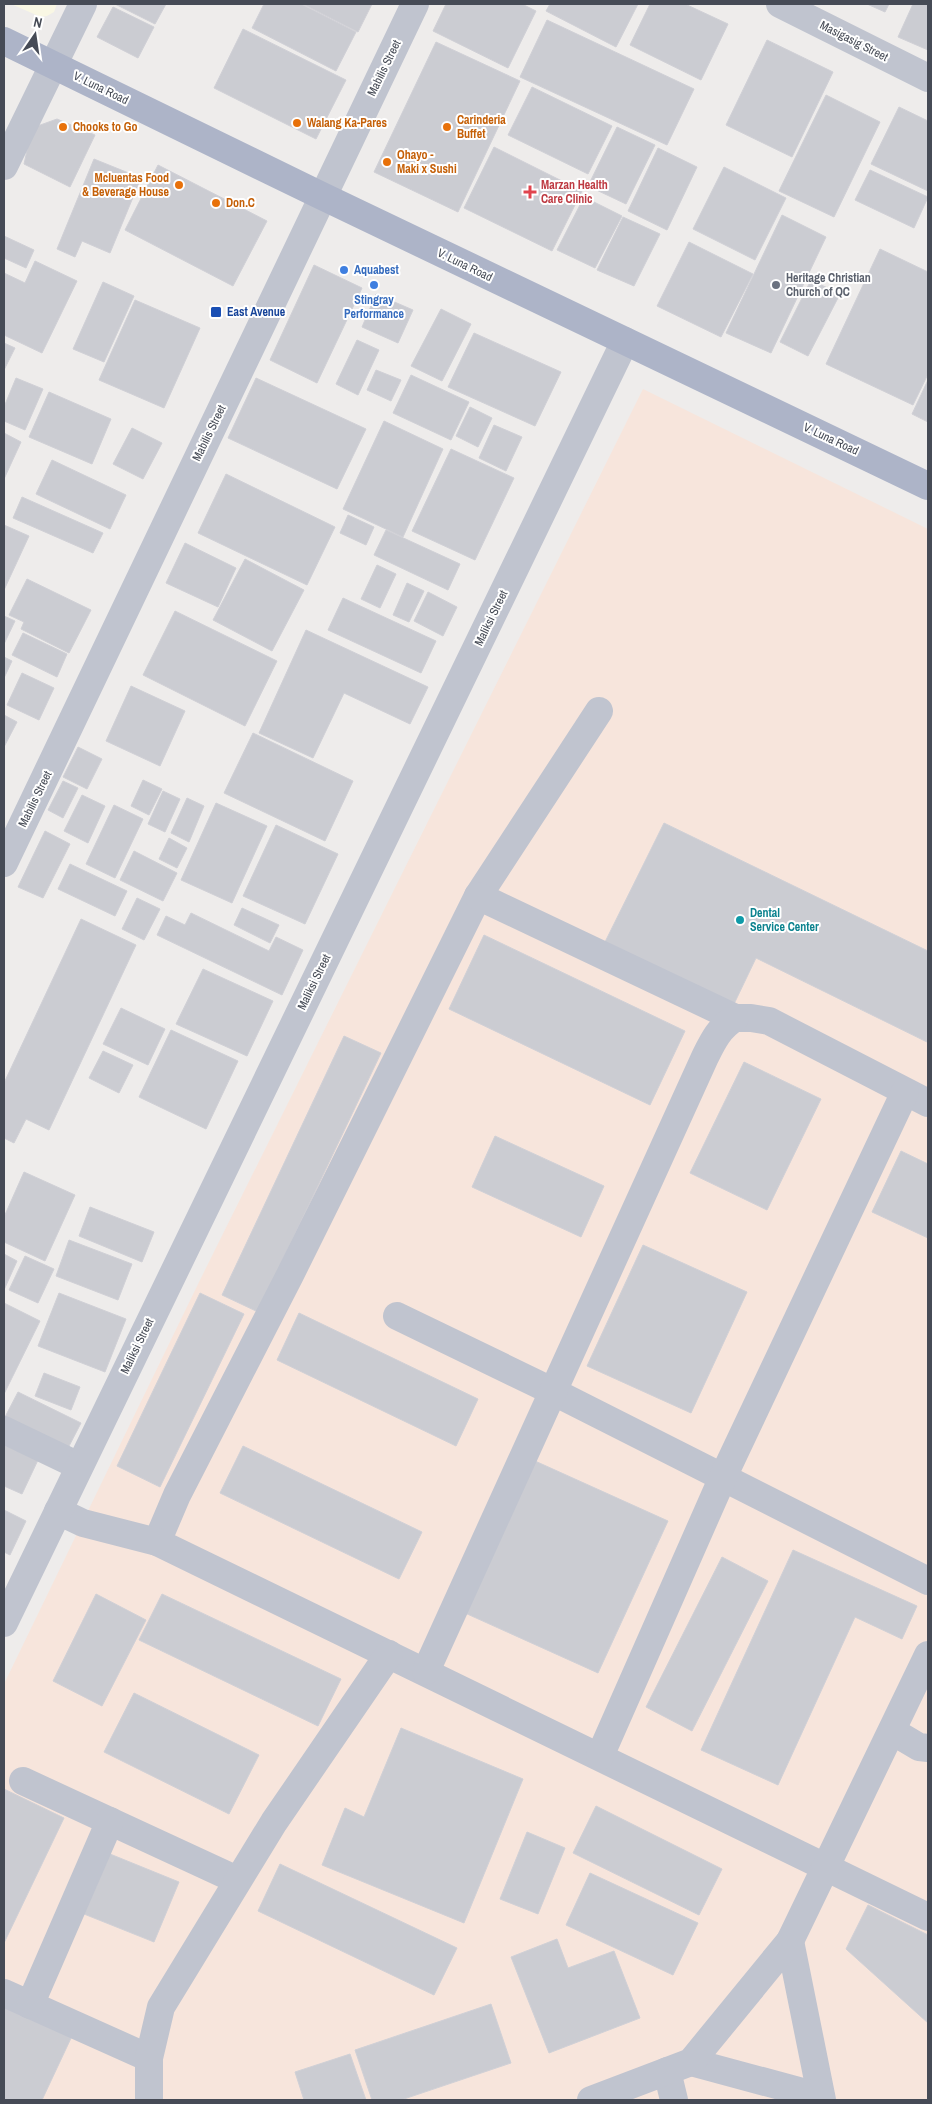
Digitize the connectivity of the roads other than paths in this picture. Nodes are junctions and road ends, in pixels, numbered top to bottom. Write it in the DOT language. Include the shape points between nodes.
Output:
graph roads {
  1 [pos="83,4"];
  2 [pos="415,4"];
  3 [pos="780,4"];
  4 [pos="4,41"];
  5 [pos="53,65"];
  6 [pos="928,78"];
  7 [pos="4,166"];
  8 [pos="322,196"];
  9 [pos="625,341"];
  10 [pos="928,486"];
  11 [pos="599,711"];
  12 [pos="4,863"];
  13 [pos="478,896"];
  14 [pos="735,1018"];
  15 [pos="917,1097"];
  16 [pos="397,1316"];
  17 [pos="552,1391"];
  18 [pos="4,1430"];
  19 [pos="79,1466"];
  20 [pos="723,1477"];
  21 [pos="58,1511"];
  22 [pos="157,1542"];
  23 [pos="928,1581"];
  24 [pos="4,1623"];
  25 [pos="389,1654"];
  26 [pos="928,1655"];
  27 [pos="426,1671"];
  28 [pos="892,1731"];
  29 [pos="928,1748"];
  30 [pos="600,1756"];
  31 [pos="23,1781"];
  32 [pos="110,1821"];
  33 [pos="825,1867"];
  34 [pos="237,1880"];
  35 [pos="928,1917"];
  36 [pos="790,1941"];
  37 [pos="4,1992"];
  38 [pos="30,2004"];
  39 [pos="148,2058"];
  40 [pos="679,2067"];
  41 [pos="822,2099"];
  42 [pos="149,2100"];
  43 [pos="591,2100"];
  44 [pos="674,2100"];
  1 -- 5 [label="street"];
  2 -- 8 [label="street, Mabilis Street"];
  3 -- 6 [label="street, Masigasig Street"];
  4 -- 5 [label="main road, V. Luna Road"];
  5 -- 7 [label="street"];
  5 -- 8 [label="main road, V. Luna Road"];
  8 -- 9 [label="main road, V. Luna Road"];
  8 -- 12 [label="street, Mabilis Street"];
  9 -- 10 [label="main road, V. Luna Road"];
  9 -- 19 [label="street, Maliksi Street"];
  11 -- 13 [label="street"];
  13 -- 14 [label="street"];
  13 -- 22 [label="street" via="177,1495"];
  14 -- 15 [label="street" via="769,1021"];
  14 -- 17 [label="street" via="716,1037"];
  15 -- 20 [label="street"];
  16 -- 17 [label="street"];
  17 -- 20 [label="street"];
  17 -- 27 [label="street"];
  18 -- 19 [label="street"];
  19 -- 21 [label="street, Maliksi Street"];
  20 -- 23 [label="street"];
  20 -- 30 [label="street"];
  21 -- 22 [label="street" via="83,1523"];
  21 -- 24 [label="street, Maliksi Street"];
  22 -- 25 [label="street"];
  25 -- 27 [label="street"];
  25 -- 34 [label="street"];
  26 -- 28 [label="street"];
  27 -- 30 [label="street"];
  28 -- 29 [label="street" via="919,1747"];
  28 -- 33 [label="street"];
  30 -- 33 [label="street"];
  31 -- 32 [label="street"];
  32 -- 34 [label="street"];
  32 -- 38 [label="street"];
  33 -- 35 [label="street"];
  33 -- 36 [label="street"];
  34 -- 39 [label="street" via="161,2007"];
  36 -- 40 [label="street"];
  36 -- 41 [label="street"];
  37 -- 38 [label="street"];
  38 -- 39 [label="street"];
  39 -- 42 [label="street"];
  40 -- 41 [label="street"];
  40 -- 43 [label="street"];
  40 -- 44 [label="street"];
}
